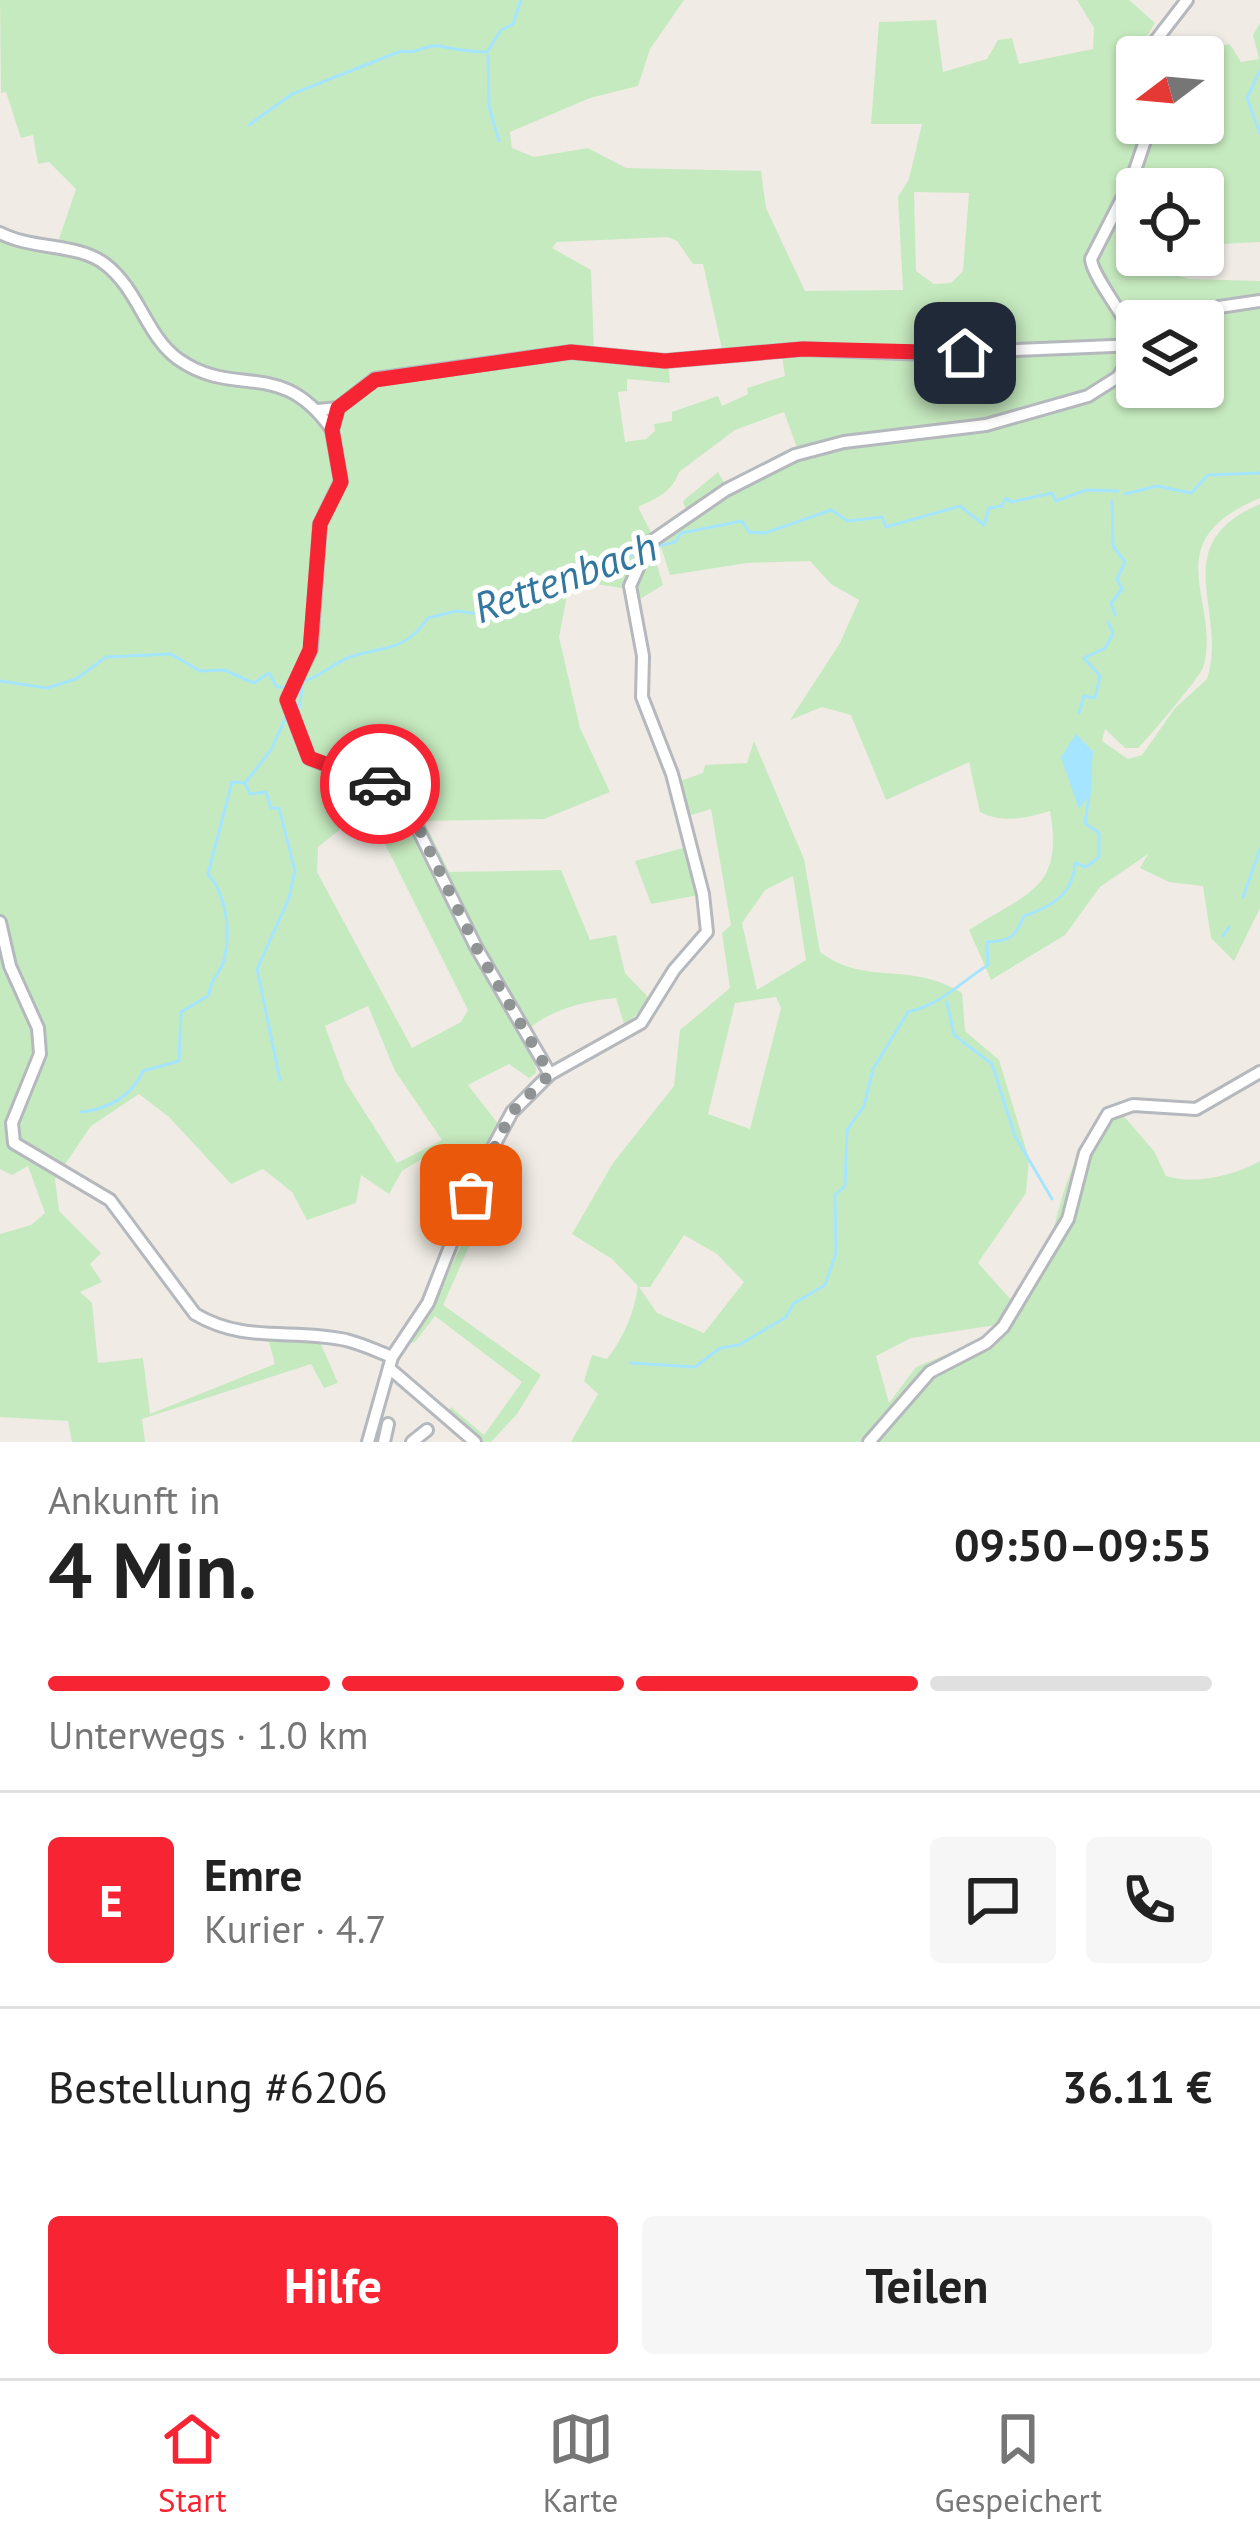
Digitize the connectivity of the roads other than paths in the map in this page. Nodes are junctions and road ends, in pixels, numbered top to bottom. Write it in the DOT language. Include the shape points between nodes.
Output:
graph roads {
  1 [pos="1187,0"];
  2 [pos="1159,36"];
  3 [pos="1144,144"];
  4 [pos="0,233"];
  5 [pos="1260,301"];
  6 [pos="1116,302"];
  7 [pos="1224,306"];
  8 [pos="1116,346"];
  9 [pos="1116,378"];
  10 [pos="338,408"];
  11 [pos="318,410"];
  12 [pos="332,430"];
  13 [pos="0,922"];
  14 [pos="1260,1072"];
  15 [pos="550,1074"];
  16 [pos="391,1362"];
  17 [pos="388,1424"];
  18 [pos="427,1430"];
  19 [pos="368,1442"];
  20 [pos="384,1442"];
  21 [pos="412,1442"];
  22 [pos="475,1442"];
  23 [pos="869,1442"];
  1 -- 2 [label="street"];
  3 -- 6 [label="street" via="1090,259"];
  4 -- 11 [label="street" via="96,258 129,287 177,358 288,386"];
  5 -- 7 [label="street"];
  8 -- 10 [label="street" via="923,354 790,349 665,361 571,352 375,380"];
  9 -- 15 [label="street" via="1088,396 986,425 795,455 726,490 646,548 630,586 642,697 672,774 707,932 641,1023"];
  10 -- 11 [label="street"];
  10 -- 12 [label="street"];
  11 -- 12 [label="street"];
  12 -- 15 [label="street" via="341,482 320,524 314,634 288,710 309,758 385,785 407,804"];
  13 -- 16 [label="street" via="39,1041 34,1079 12,1124 14,1143 110,1200 195,1314 258,1336 346,1340"];
  14 -- 23 [label="street" via="1196,1109 1133,1105 1108,1114 1085,1154 1068,1219 1003,1327 930,1372"];
  15 -- 16 [label="street" via="499,1133 442,1273"];
  16 -- 19 [label="street"];
  16 -- 22 [label="street"];
  17 -- 20 [label="street"];
  18 -- 21 [label="street"];
}
